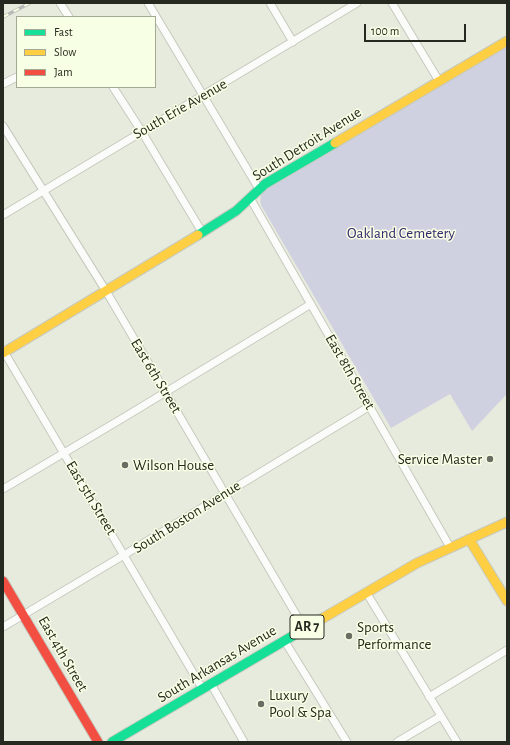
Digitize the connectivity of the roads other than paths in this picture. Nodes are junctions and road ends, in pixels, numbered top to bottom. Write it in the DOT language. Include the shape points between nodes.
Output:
graph roads {
  1 [pos="60,3"];
  2 [pos="148,3"];
  3 [pos="270,3"];
  4 [pos="357,3"];
  5 [pos="392,3"];
  6 [pos="68,16"];
  7 [pos="156,16"];
  8 [pos="156,16"];
  9 [pos="507,41"];
  10 [pos="293,42"];
  11 [pos="16,78"];
  12 [pos="440,81"];
  13 [pos="3,84"];
  14 [pos="115,88"];
  15 [pos="204,96"];
  16 [pos="3,126"];
  17 [pos="142,132"];
  18 [pos="259,189"];
  19 [pos="44,190"];
  20 [pos="250,198"];
  21 [pos="3,215"];
  22 [pos="202,232"];
  23 [pos="106,291"];
  24 [pos="311,304"];
  25 [pos="3,352"];
  26 [pos="166,393"];
  27 [pos="370,406"];
  28 [pos="64,453"];
  29 [pos="3,489"];
  30 [pos="226,493"];
  31 [pos="507,522"];
  32 [pos="469,539"];
  33 [pos="450,546"];
  34 [pos="124,555"];
  35 [pos="3,581"];
  36 [pos="366,592"];
  37 [pos="507,601"];
  38 [pos="23,615"];
  39 [pos="3,627"];
  40 [pos="304,628"];
  41 [pos="284,640"];
  42 [pos="507,650"];
  43 [pos="206,686"];
  44 [pos="429,697"];
  45 [pos="441,716"];
  46 [pos="98,742"];
  47 [pos="112,742"];
  48 [pos="244,742"];
  49 [pos="347,742"];
  50 [pos="397,742"];
  51 [pos="456,742"];
  1 -- 6 [label="street"];
  2 -- 7 [label="street"];
  3 -- 10 [label="street"];
  4 -- 10 [label="street, South Erie Avenue"];
  5 -- 12 [label="street"];
  8 -- 15 [label="street"];
  9 -- 12 [label="main road, South Detroit Avenue"];
  10 -- 15 [label="street, South Erie Avenue"];
  11 -- 13 [label="street"];
  12 -- 18 [label="main road, South Detroit Avenue"];
  14 -- 17 [label="street"];
  15 -- 17 [label="street, South Erie Avenue"];
  15 -- 18 [label="street"];
  16 -- 19 [label="street, East 6th Street"];
  17 -- 19 [label="street, South Erie Avenue"];
  17 -- 22 [label="street"];
  18 -- 20 [label="main road, South Detroit Avenue"];
  19 -- 21 [label="street, South Erie Avenue"];
  19 -- 23 [label="street, East 6th Street"];
  20 -- 22 [label="main road, South Detroit Avenue" via="243,207"];
  20 -- 24 [label="street, East 8th Street"];
  22 -- 23 [label="main road, South Detroit Avenue"];
  23 -- 25 [label="main road, South Detroit Avenue"];
  23 -- 26 [label="street, East 6th Street"];
  24 -- 26 [label="street"];
  24 -- 27 [label="street, East 8th Street"];
  25 -- 28 [label="street, East 5th Street"];
  26 -- 28 [label="street"];
  26 -- 30 [label="street, East 6th Street"];
  27 -- 30 [label="street, South Boston Avenue"];
  27 -- 33 [label="street, East 8th Street"];
  28 -- 29 [label="street"];
  28 -- 34 [label="street, East 5th Street"];
  30 -- 34 [label="street, South Boston Avenue"];
  30 -- 40 [label="street, East 6th Street"];
  31 -- 32 [label="main road, South Arkansas Avenue / AR 7"];
  32 -- 33 [label="main road, South Arkansas Avenue / AR 7"];
  32 -- 37 [label="main road"];
  33 -- 36 [label="main road, South Arkansas Avenue / AR 7"];
  34 -- 38 [label="street, South Boston Avenue"];
  34 -- 43 [label="street, East 5th Street"];
  35 -- 38 [label="main road, East 4th Street"];
  36 -- 40 [label="main road, South Arkansas Avenue / AR 7"];
  36 -- 44 [label="street"];
  38 -- 39 [label="street, South Boston Avenue"];
  38 -- 46 [label="main road, East 4th Street"];
  40 -- 41 [label="main road, South Arkansas Avenue / AR 7"];
  41 -- 43 [label="main road, South Arkansas Avenue / AR 7"];
  41 -- 49 [label="street"];
  42 -- 44 [label="street"];
  43 -- 47 [label="main road, South Arkansas Avenue / AR 7"];
  43 -- 48 [label="street, East 5th Street"];
  44 -- 45 [label="street"];
  45 -- 50 [label="street"];
  45 -- 51 [label="street"];
}
